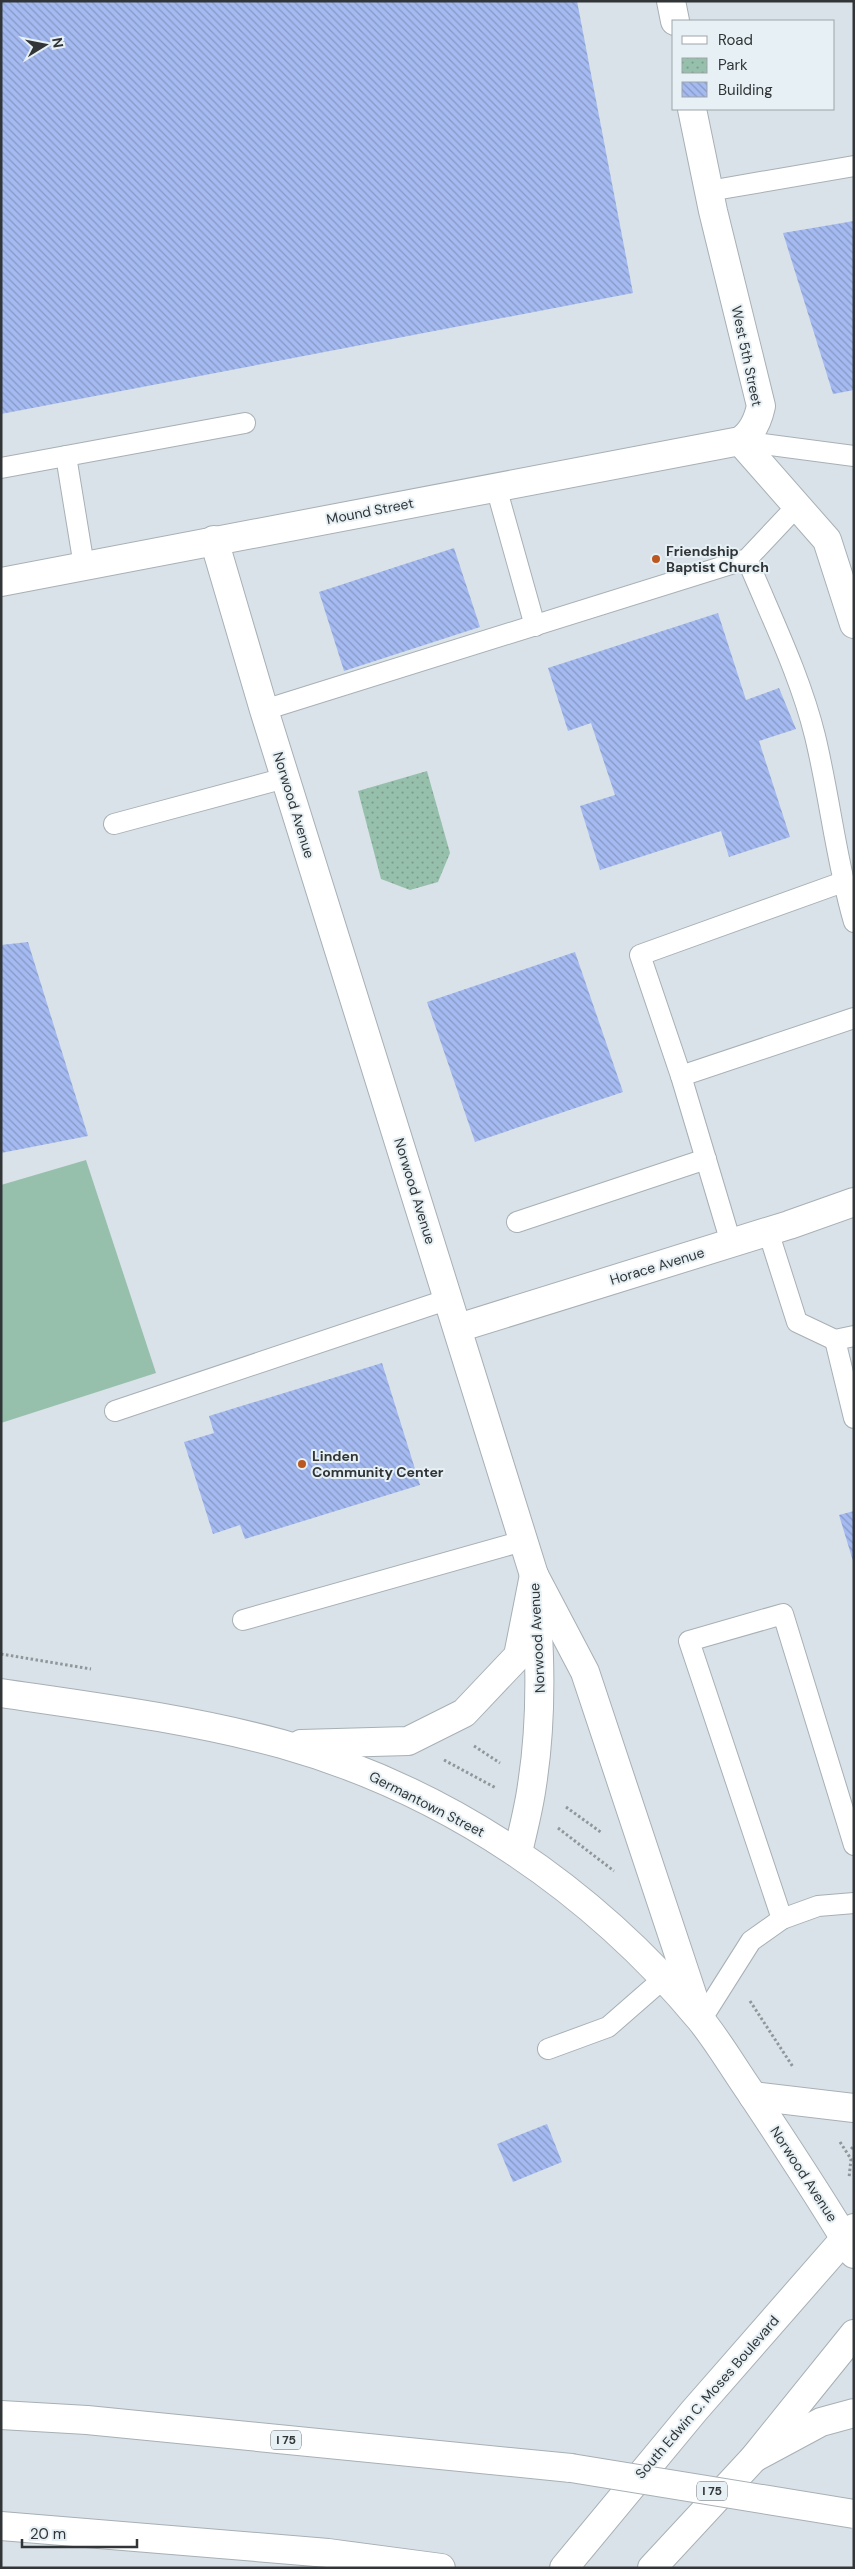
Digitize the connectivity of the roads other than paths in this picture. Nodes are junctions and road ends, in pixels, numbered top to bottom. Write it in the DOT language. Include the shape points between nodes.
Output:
graph roads {
  1 [pos="671,1"];
  2 [pos="675,20"];
  3 [pos="692,110"];
  4 [pos="854,166"];
  5 [pos="709,191"];
  6 [pos="245,423"];
  7 [pos="740,441"];
  8 [pos="66,456"];
  9 [pos="854,456"];
  10 [pos="1,468"];
  11 [pos="496,487"];
  12 [pos="797,506"];
  13 [pos="214,540"];
  14 [pos="747,559"];
  15 [pos="84,566"];
  16 [pos="1,582"];
  17 [pos="854,624"];
  18 [pos="535,626"];
  19 [pos="264,710"];
  20 [pos="285,778"];
  21 [pos="114,824"];
  22 [pos="843,882"];
  23 [pos="854,922"];
  24 [pos="854,1018"];
  25 [pos="681,1076"];
  26 [pos="706,1159"];
  27 [pos="854,1202"];
  28 [pos="517,1222"];
  29 [pos="779,1228"];
  30 [pos="731,1243"];
  31 [pos="449,1299"];
  32 [pos="458,1328"];
  33 [pos="844,1338"];
  34 [pos="115,1411"];
  35 [pos="854,1418"];
  36 [pos="523,1541"];
  37 [pos="534,1574"];
  38 [pos="243,1620"];
  39 [pos="1,1693"];
  40 [pos="284,1745"];
  41 [pos="854,1845"];
  42 [pos="518,1852"];
  43 [pos="854,1903"];
  44 [pos="782,1919"];
  45 [pos="663,1979"];
  46 [pos="701,2020"];
  47 [pos="548,2049"];
  48 [pos="753,2096"];
  49 [pos="854,2108"];
  50 [pos="851,2240"];
  51 [pos="854,2334"];
  52 [pos="854,2413"];
  53 [pos="1,2415"];
  54 [pos="754,2458"];
  55 [pos="854,2514"];
  56 [pos="1,2526"];
  57 [pos="441,2568"];
  58 [pos="564,2568"];
  59 [pos="652,2568"];
  1 -- 2 [label="main road"];
  3 -- 5 [label="main road, West 5th Street"];
  4 -- 5 [label="lane"];
  5 -- 7 [label="main road, West 5th Street" via="761,406 758,422"];
  6 -- 8 [label="lane"];
  7 -- 9 [label="lane"];
  7 -- 11 [label="main road, Mound Street"];
  7 -- 12 [label="main road"];
  8 -- 10 [label="lane"];
  8 -- 15 [label="lane"];
  11 -- 13 [label="main road, Mound Street"];
  11 -- 18 [label="lane"];
  12 -- 14 [label="lane"];
  12 -- 17 [label="main road" via="827,540"];
  13 -- 15 [label="main road, Mound Street"];
  13 -- 19 [label="main road, Norwood Avenue"];
  14 -- 18 [label="lane"];
  14 -- 22 [label="lane" via="802,692 815,737"];
  15 -- 16 [label="main road, Mound Street"];
  18 -- 19 [label="lane"];
  19 -- 20 [label="main road, Norwood Avenue"];
  20 -- 21 [label="lane"];
  20 -- 31 [label="main road, Norwood Avenue"];
  22 -- 23 [label="lane"];
  22 -- 25 [label="lane" via="640,955"];
  24 -- 25 [label="lane"];
  25 -- 26 [label="lane"];
  26 -- 28 [label="lane"];
  26 -- 30 [label="lane"];
  27 -- 29 [label="main road, Horace Avenue"];
  29 -- 30 [label="main road, Horace Avenue"];
  29 -- 33 [label="lane" via="797,1322"];
  30 -- 32 [label="main road, Horace Avenue"];
  31 -- 32 [label="main road, Norwood Avenue"];
  31 -- 34 [label="lane"];
  32 -- 36 [label="main road, Norwood Avenue"];
  33 -- 35 [label="lane"];
  36 -- 37 [label="main road, Norwood Avenue"];
  36 -- 38 [label="lane"];
  37 -- 40 [label="main road" via="518,1656 464,1713 408,1740"];
  37 -- 42 [label="main road, Norwood Avenue" via="540,1642 540,1697 532,1784"];
  37 -- 46 [label="main road" via="585,1672"];
  39 -- 40 [label="main road, Germantown Street" via="189,1721"];
  40 -- 42 [label="main road, Germantown Street" via="375,1776 462,1819"];
  41 -- 44 [label="lane" via="783,1614 689,1641"];
  42 -- 45 [label="main road, Germantown Street" via="636,1949"];
  43 -- 44 [label="lane" via="818,1906"];
  44 -- 46 [label="lane" via="752,1941"];
  45 -- 46 [label="main road, Germantown Street"];
  45 -- 47 [label="lane" via="608,2027"];
  46 -- 48 [label="main road, Germantown Street"];
  48 -- 49 [label="main road"];
  48 -- 50 [label="main road, Norwood Avenue"];
  50 -- 58 [label="main road, South Edwin C. Moses Boulevard" via="694,2411"];
  51 -- 54 [label="main road"];
  52 -- 54 [label="main road" via="821,2422"];
  53 -- 55 [label="main road, I 75, bridge" via="87,2420 571,2468"];
  54 -- 59 [label="main road"];
  56 -- 57 [label="main road" via="328,2553"];
}
